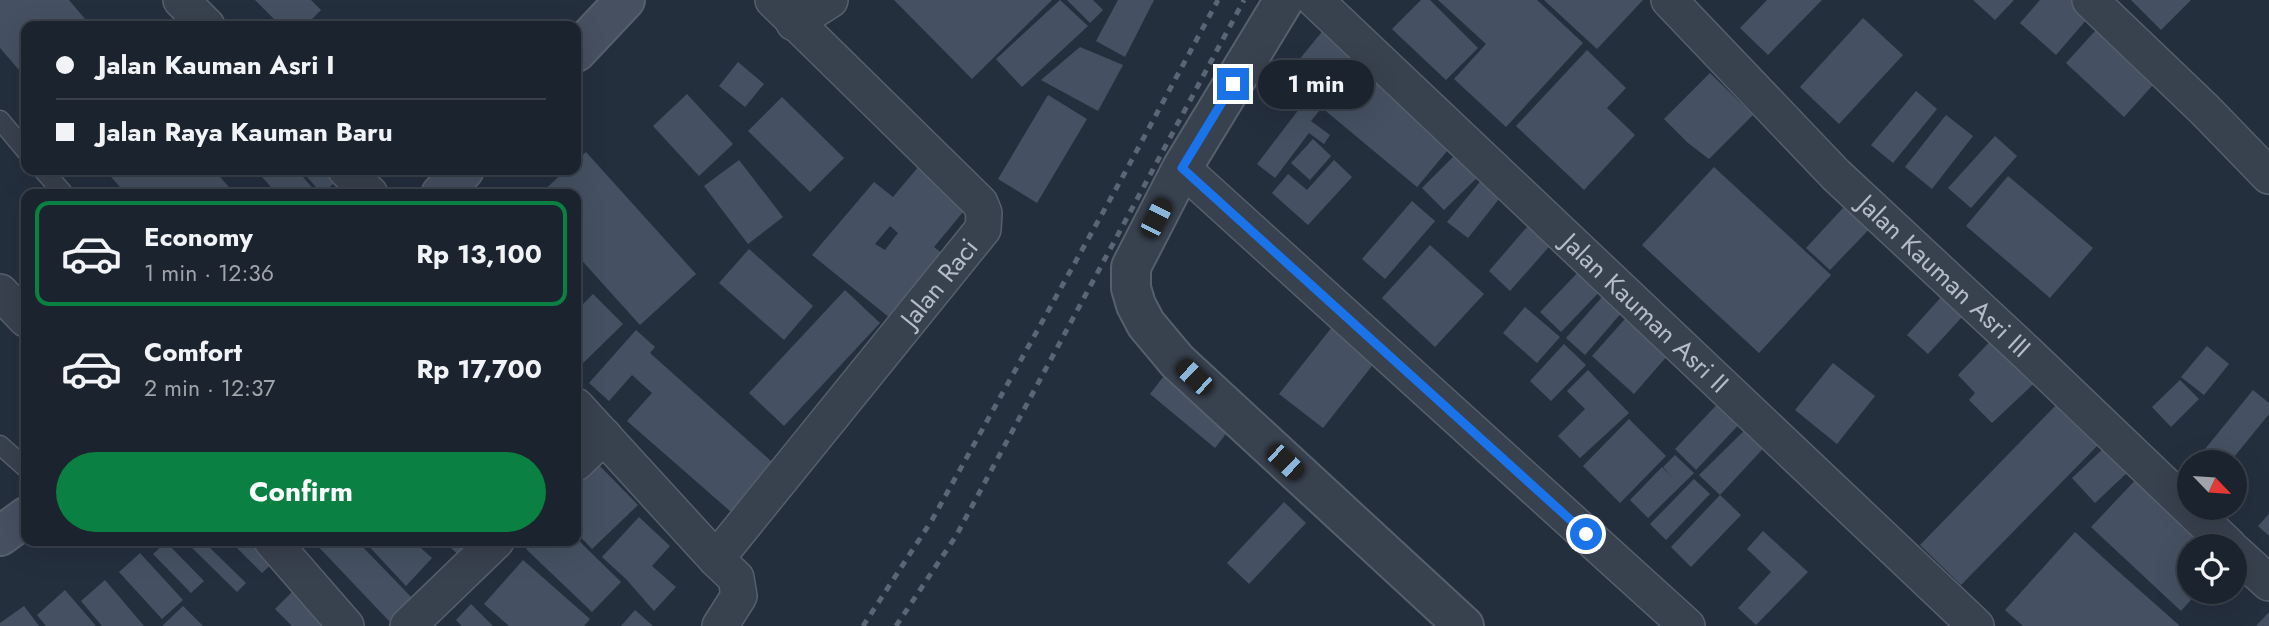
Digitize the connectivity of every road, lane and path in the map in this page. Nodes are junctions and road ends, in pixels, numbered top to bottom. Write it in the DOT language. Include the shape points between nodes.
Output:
graph roads {
  1 [pos="181,0"];
  2 [pos="625,0"];
  3 [pos="830,0"];
  4 [pos="1284,0"];
  5 [pos="1315,0"];
  6 [pos="1669,0"];
  7 [pos="2090,0"];
  8 [pos="784,11"];
  9 [pos="201,21"];
  10 [pos="581,47"];
  11 [pos="0,120"];
  12 [pos="21,145"];
  13 [pos="1182,168"];
  14 [pos="47,175"];
  15 [pos="351,175"];
  16 [pos="459,175"];
  17 [pos="2269,176"];
  18 [pos="60,189"];
  19 [pos="365,189"];
  20 [pos="446,189"];
  21 [pos="0,292"];
  22 [pos="21,314"];
  23 [pos="581,412"];
  24 [pos="604,436"];
  25 [pos="0,445"];
  26 [pos="581,458"];
  27 [pos="21,464"];
  28 [pos="2216,534"];
  29 [pos="276,546"];
  30 [pos="491,546"];
  31 [pos="716,559"];
  32 [pos="2247,563"];
  33 [pos="2269,583"];
  34 [pos="345,626"];
  35 [pos="408,626"];
  36 [pos="720,626"];
  37 [pos="1464,626"];
  38 [pos="1688,626"];
  39 [pos="1976,626"];
  1 -- 9 [label="street"];
  2 -- 10 [label="main road"];
  3 -- 8 [label="street, Jalan Raci"];
  4 -- 13 [label="street"];
  5 -- 39 [label="street, Jalan Kauman Asri II"];
  6 -- 28 [label="street, Jalan Kauman Asri III" via="1836,175"];
  7 -- 17 [label="street"];
  8 -- 31 [label="street, Jalan Raci" via="980,203 983,229"];
  11 -- 12 [label="lane"];
  13 -- 37 [label="street" via="1131,267 1131,288 1146,324 1177,361"];
  13 -- 38 [label="street"];
  14 -- 18 [label="lane"];
  15 -- 19 [label="street"];
  16 -- 20 [label="main road"];
  21 -- 22 [label="street"];
  23 -- 24 [label="street"];
  24 -- 26 [label="street"];
  24 -- 31 [label="street"];
  25 -- 27 [label="lane"];
  29 -- 34 [label="street"];
  30 -- 35 [label="street"];
  31 -- 36 [label="street" via="736,578 739,596"];
  32 -- 33 [label="street"];
}
